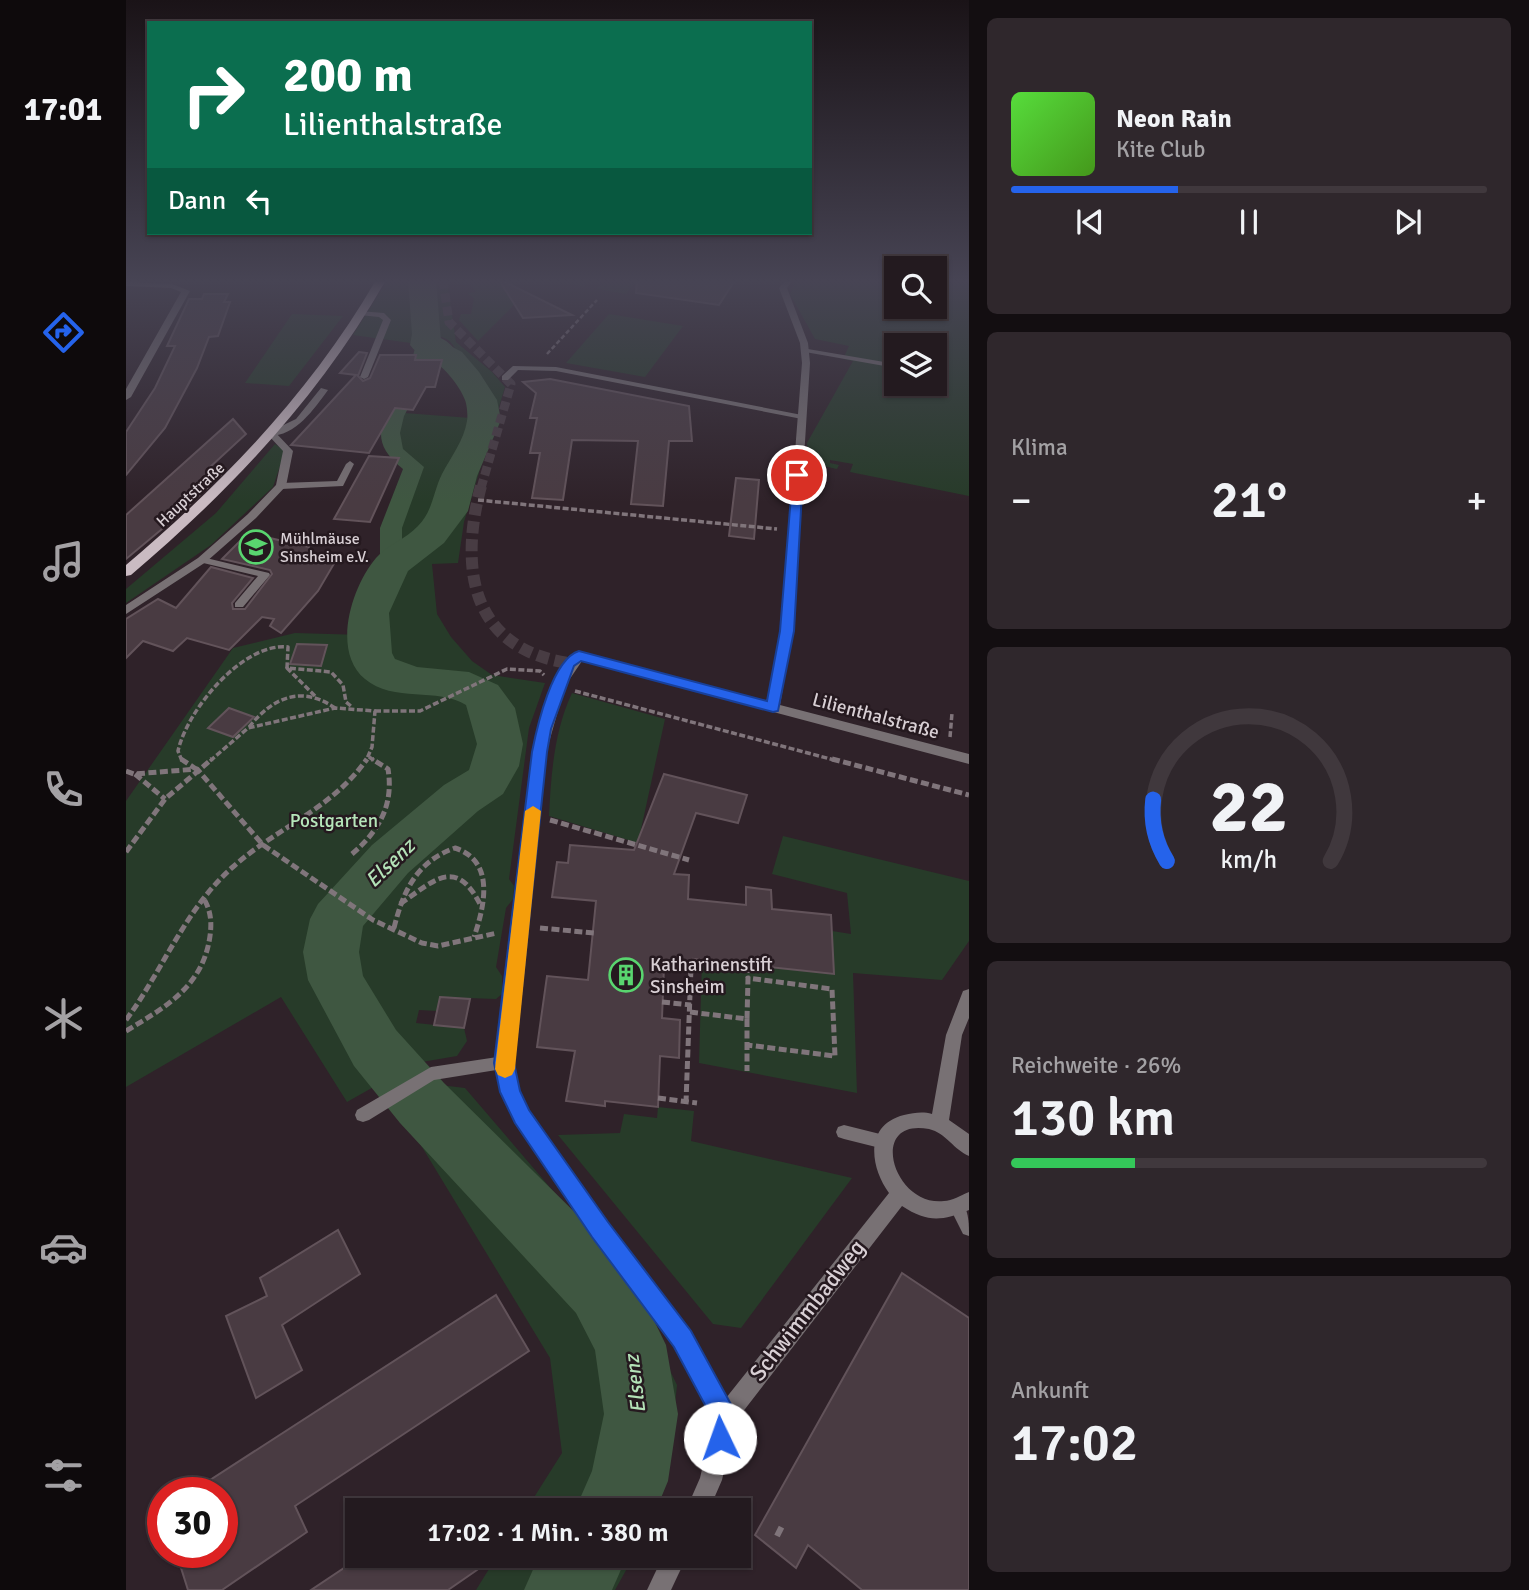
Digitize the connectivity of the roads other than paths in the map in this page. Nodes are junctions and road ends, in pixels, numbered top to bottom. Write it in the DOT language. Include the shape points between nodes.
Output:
graph roads {
  1 [pos="150,354"];
  2 [pos="331,354"];
  3 [pos="373,354"];
  4 [pos="805,354"];
  5 [pos="829,354"];
  6 [pos="884,364"];
  7 [pos="516,368"];
  8 [pos="364,377"];
  9 [pos="505,378"];
  10 [pos="324,390"];
  11 [pos="126,397"];
  12 [pos="802,417"];
  13 [pos="272,434"];
  14 [pos="350,464"];
  15 [pos="281,486"];
  16 [pos="202,560"];
  17 [pos="126,572"];
  18 [pos="239,605"];
  19 [pos="126,610"];
  20 [pos="773,707"];
  21 [pos="969,759"];
  22 [pos="969,996"];
  23 [pos="504,1063"];
  24 [pos="363,1115"];
  25 [pos="939,1124"];
  26 [pos="844,1132"];
  27 [pos="884,1142"];
  28 [pos="969,1147"];
  29 [pos="900,1194"];
  30 [pos="964,1205"];
  31 [pos="969,1228"];
  32 [pos="725,1417"];
  33 [pos="703,1498"];
  34 [pos="669,1568"];
  35 [pos="659,1590"];
  1 -- 11 [label="street"];
  2 -- 13 [label="main road, Hauptstraße"];
  3 -- 8 [label="lane"];
  4 -- 12 [label="street"];
  5 -- 6 [label="lane"];
  7 -- 9 [label="lane"];
  7 -- 12 [label="lane" via="556,369"];
  10 -- 13 [label="lane, Hauptstraße" via="299,421"];
  12 -- 20 [label="street" via="787,631"];
  13 -- 15 [label="street" via="288,451"];
  13 -- 17 [label="main road, Hauptstraße" via="190,518"];
  14 -- 15 [label="lane" via="340,484"];
  15 -- 16 [label="street"];
  16 -- 18 [label="lane" via="265,575"];
  16 -- 19 [label="street"];
  20 -- 21 [label="street, Lilienthalstraße"];
  20 -- 23 [label="street, Lilienthalstraße" via="579,656 568,663 539,752"];
  22 -- 25 [label="street" via="954,1035"];
  23 -- 24 [label="lane" via="431,1074"];
  23 -- 32 [label="street" via="510,1092 522,1116 683,1339"];
  25 -- 27 [label="street" via="905,1122"];
  25 -- 28 [label="street"];
  26 -- 27 [label="lane"];
  27 -- 29 [label="street" via="885,1174"];
  29 -- 30 [label="street" via="923,1208 947,1211"];
  29 -- 32 [label="street, Schwimmbadweg"];
  30 -- 31 [label="lane"];
  32 -- 33 [label="street, Schwimmbadweg"];
  34 -- 35 [label="street"];
}
